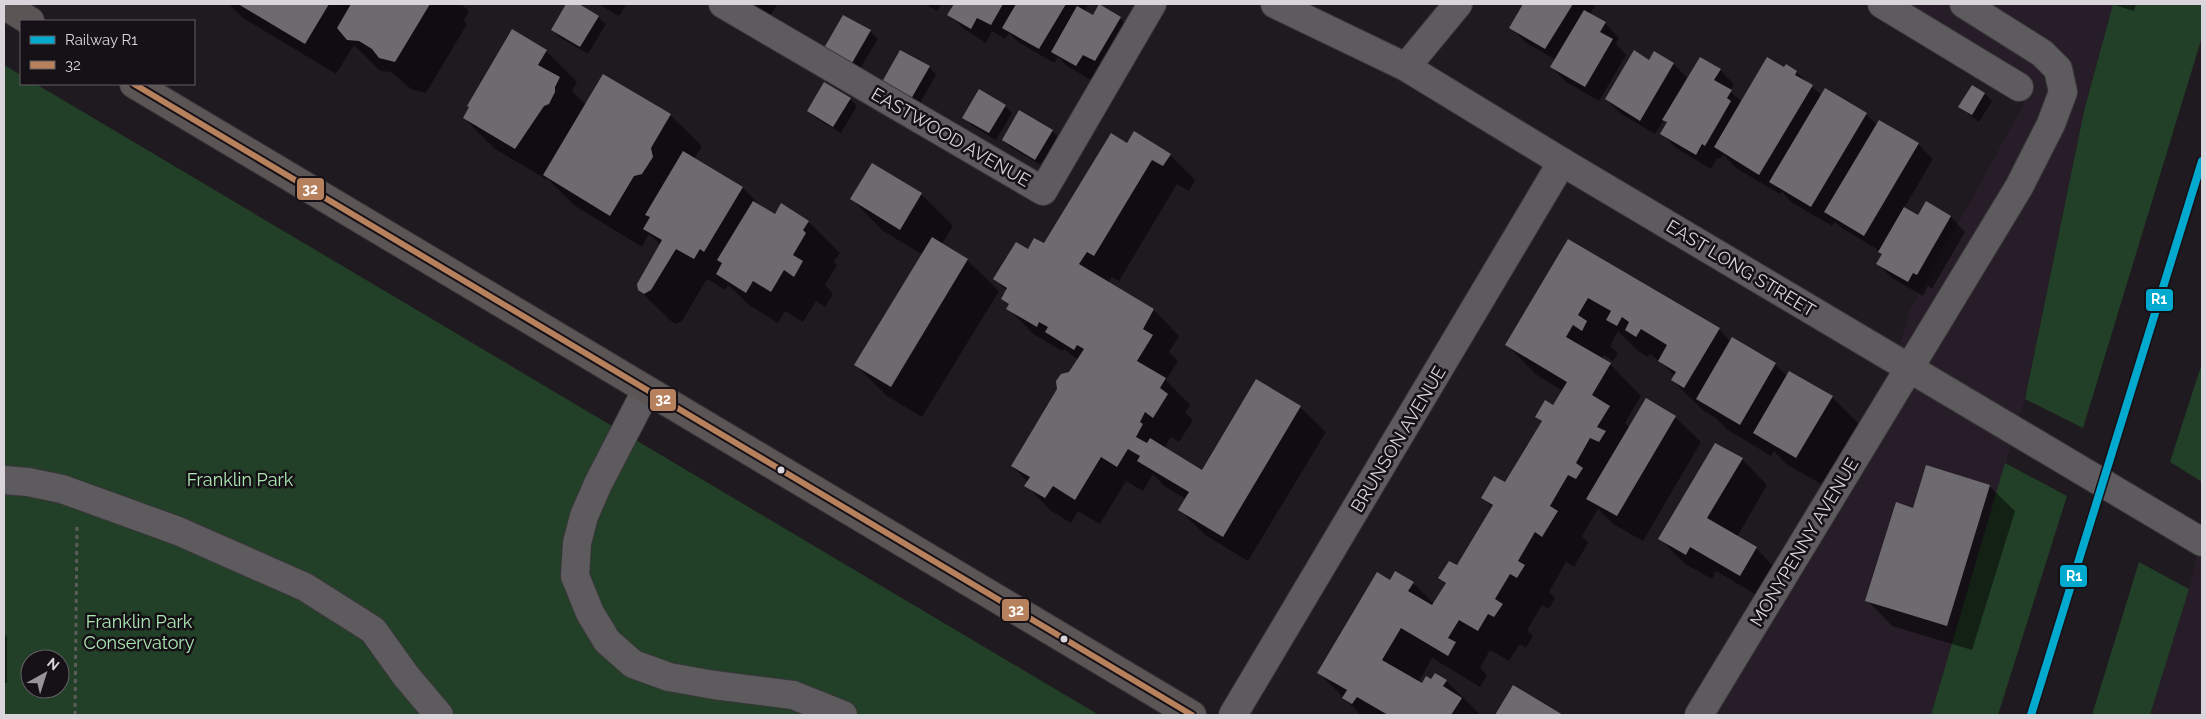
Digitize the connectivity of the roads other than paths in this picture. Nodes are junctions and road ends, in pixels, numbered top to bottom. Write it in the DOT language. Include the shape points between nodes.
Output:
graph roads {
  1 [pos="723,4"];
  2 [pos="1152,4"];
  3 [pos="1275,4"];
  4 [pos="1458,4"];
  5 [pos="1882,4"];
  6 [pos="1964,4"];
  7 [pos="4,6"];
  8 [pos="28,20"];
  9 [pos="1406,67"];
  10 [pos="136,85"];
  11 [pos="2019,87"];
  12 [pos="1562,162"];
  13 [pos="1910,368"];
  14 [pos="646,391"];
  15 [pos="4,480"];
  16 [pos="2202,542"];
  17 [pos="439,715"];
  18 [pos="843,715"];
  19 [pos="1192,715"];
  20 [pos="1233,715"];
  21 [pos="1699,715"];
  1 -- 2 [label="street, EASTWOOD AVENUE" via="1043,191"];
  3 -- 9 [label="street, EAST LONG STREET"];
  4 -- 9 [label="street"];
  5 -- 11 [label="street"];
  6 -- 13 [label="street, MONYPENNY AVENUE" via="2042,53 2058,69 2063,92 2051,124 2019,187"];
  7 -- 8 [label="main road"];
  9 -- 12 [label="street, EAST LONG STREET"];
  10 -- 14 [label="main road"];
  12 -- 13 [label="street, EAST LONG STREET"];
  12 -- 20 [label="street, BRUNSON AVENUE"];
  13 -- 16 [label="street, EAST LONG STREET"];
  13 -- 21 [label="street, MONYPENNY AVENUE"];
  14 -- 18 [label="street" via="598,484 577,543 575,576 590,613 607,641 634,664 669,677 793,695"];
  14 -- 19 [label="main road"];
  15 -- 17 [label="street" via="28,482 78,495 178,531 305,587 373,630"];
}
